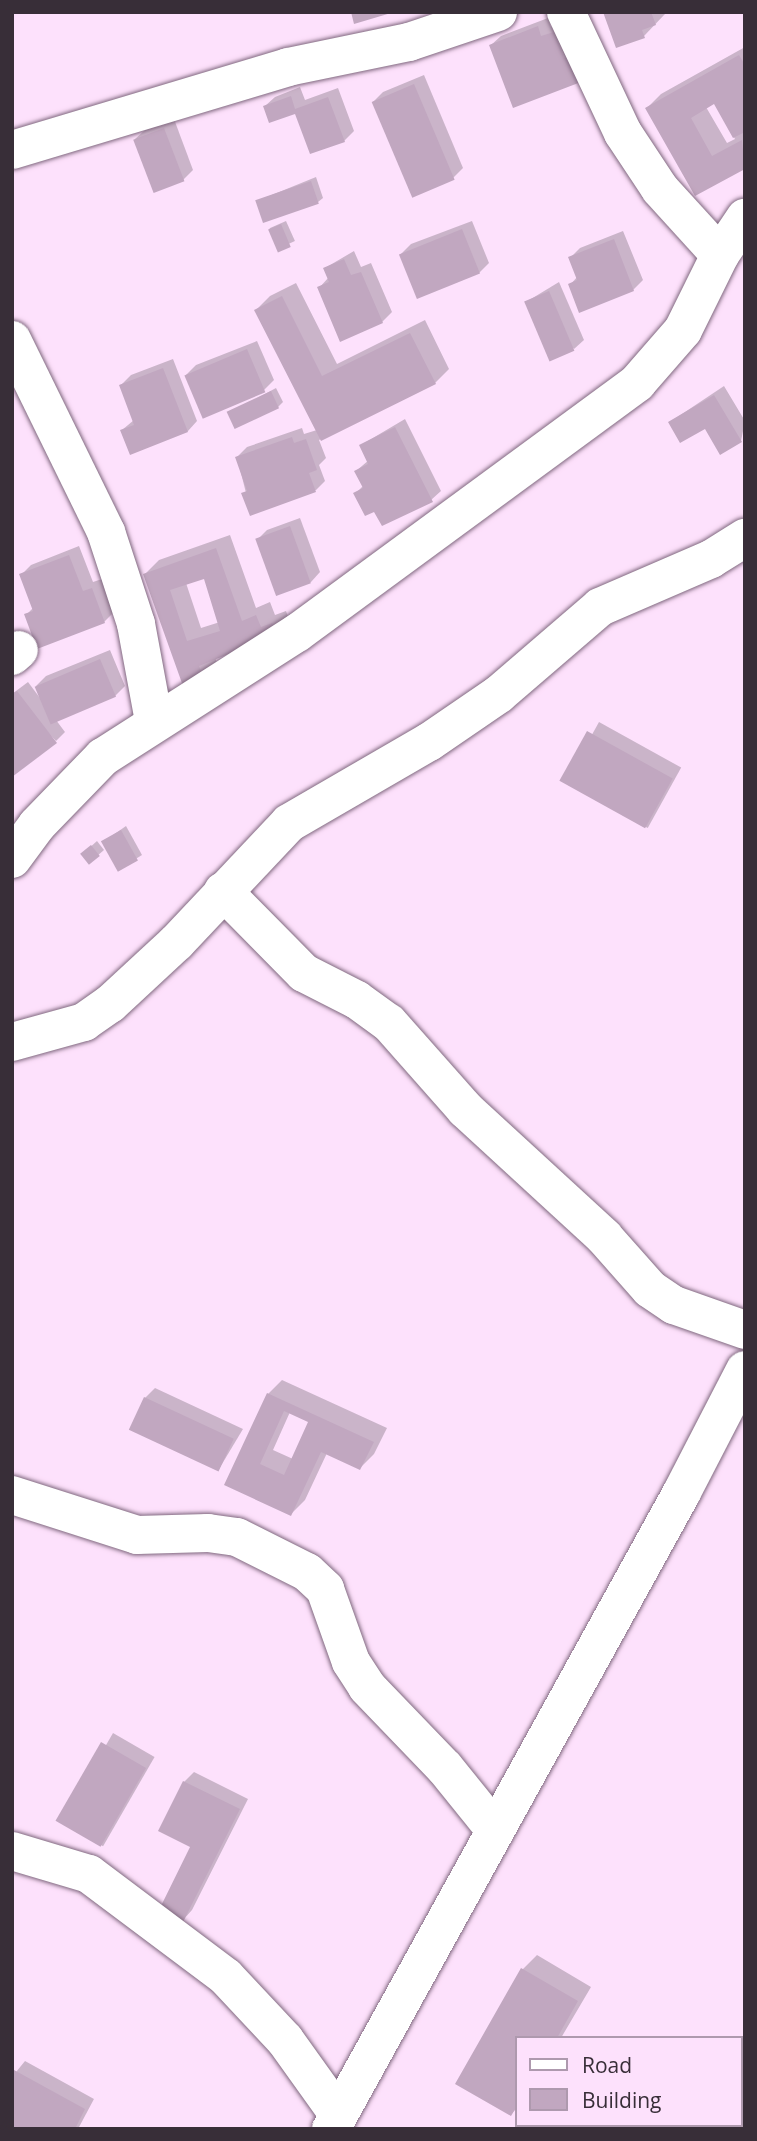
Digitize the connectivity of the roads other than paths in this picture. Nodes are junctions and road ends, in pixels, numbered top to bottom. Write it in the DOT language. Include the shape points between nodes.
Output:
graph roads {
  1 [pos="498,12"];
  2 [pos="566,12"];
  3 [pos="12,150"];
  4 [pos="745,218"];
  5 [pos="720,255"];
  6 [pos="12,340"];
  7 [pos="745,538"];
  8 [pos="154,721"];
  9 [pos="12,859"];
  10 [pos="223,891"];
  11 [pos="12,1042"];
  12 [pos="745,1330"];
  13 [pos="745,1370"];
  14 [pos="12,1495"];
  15 [pos="495,1830"];
  16 [pos="12,1851"];
  17 [pos="334,2121"];
  1 -- 3 [label="street" via="409,42 288,67"];
  2 -- 5 [label="street" via="624,133 660,189"];
  4 -- 5 [label="street"];
  5 -- 8 [label="street" via="683,330 636,383 297,633"];
  6 -- 8 [label="street" via="106,532 136,624"];
  7 -- 10 [label="street" via="711,559 600,607 499,694 429,742 289,824"];
  8 -- 9 [label="street" via="103,757 37,825"];
  10 -- 11 [label="street" via="177,942 84,1023"];
  10 -- 12 [label="street" via="304,973 357,1000 389,1023 466,1109 604,1237 650,1289 674,1305"];
  13 -- 15 [label="street"];
  14 -- 15 [label="street" via="137,1535 208,1533 237,1538 307,1572 329,1598 351,1662 366,1687 445,1768"];
  15 -- 17 [label="street"];
  16 -- 17 [label="street" via="89,1874 226,1977 285,2040"];
}
